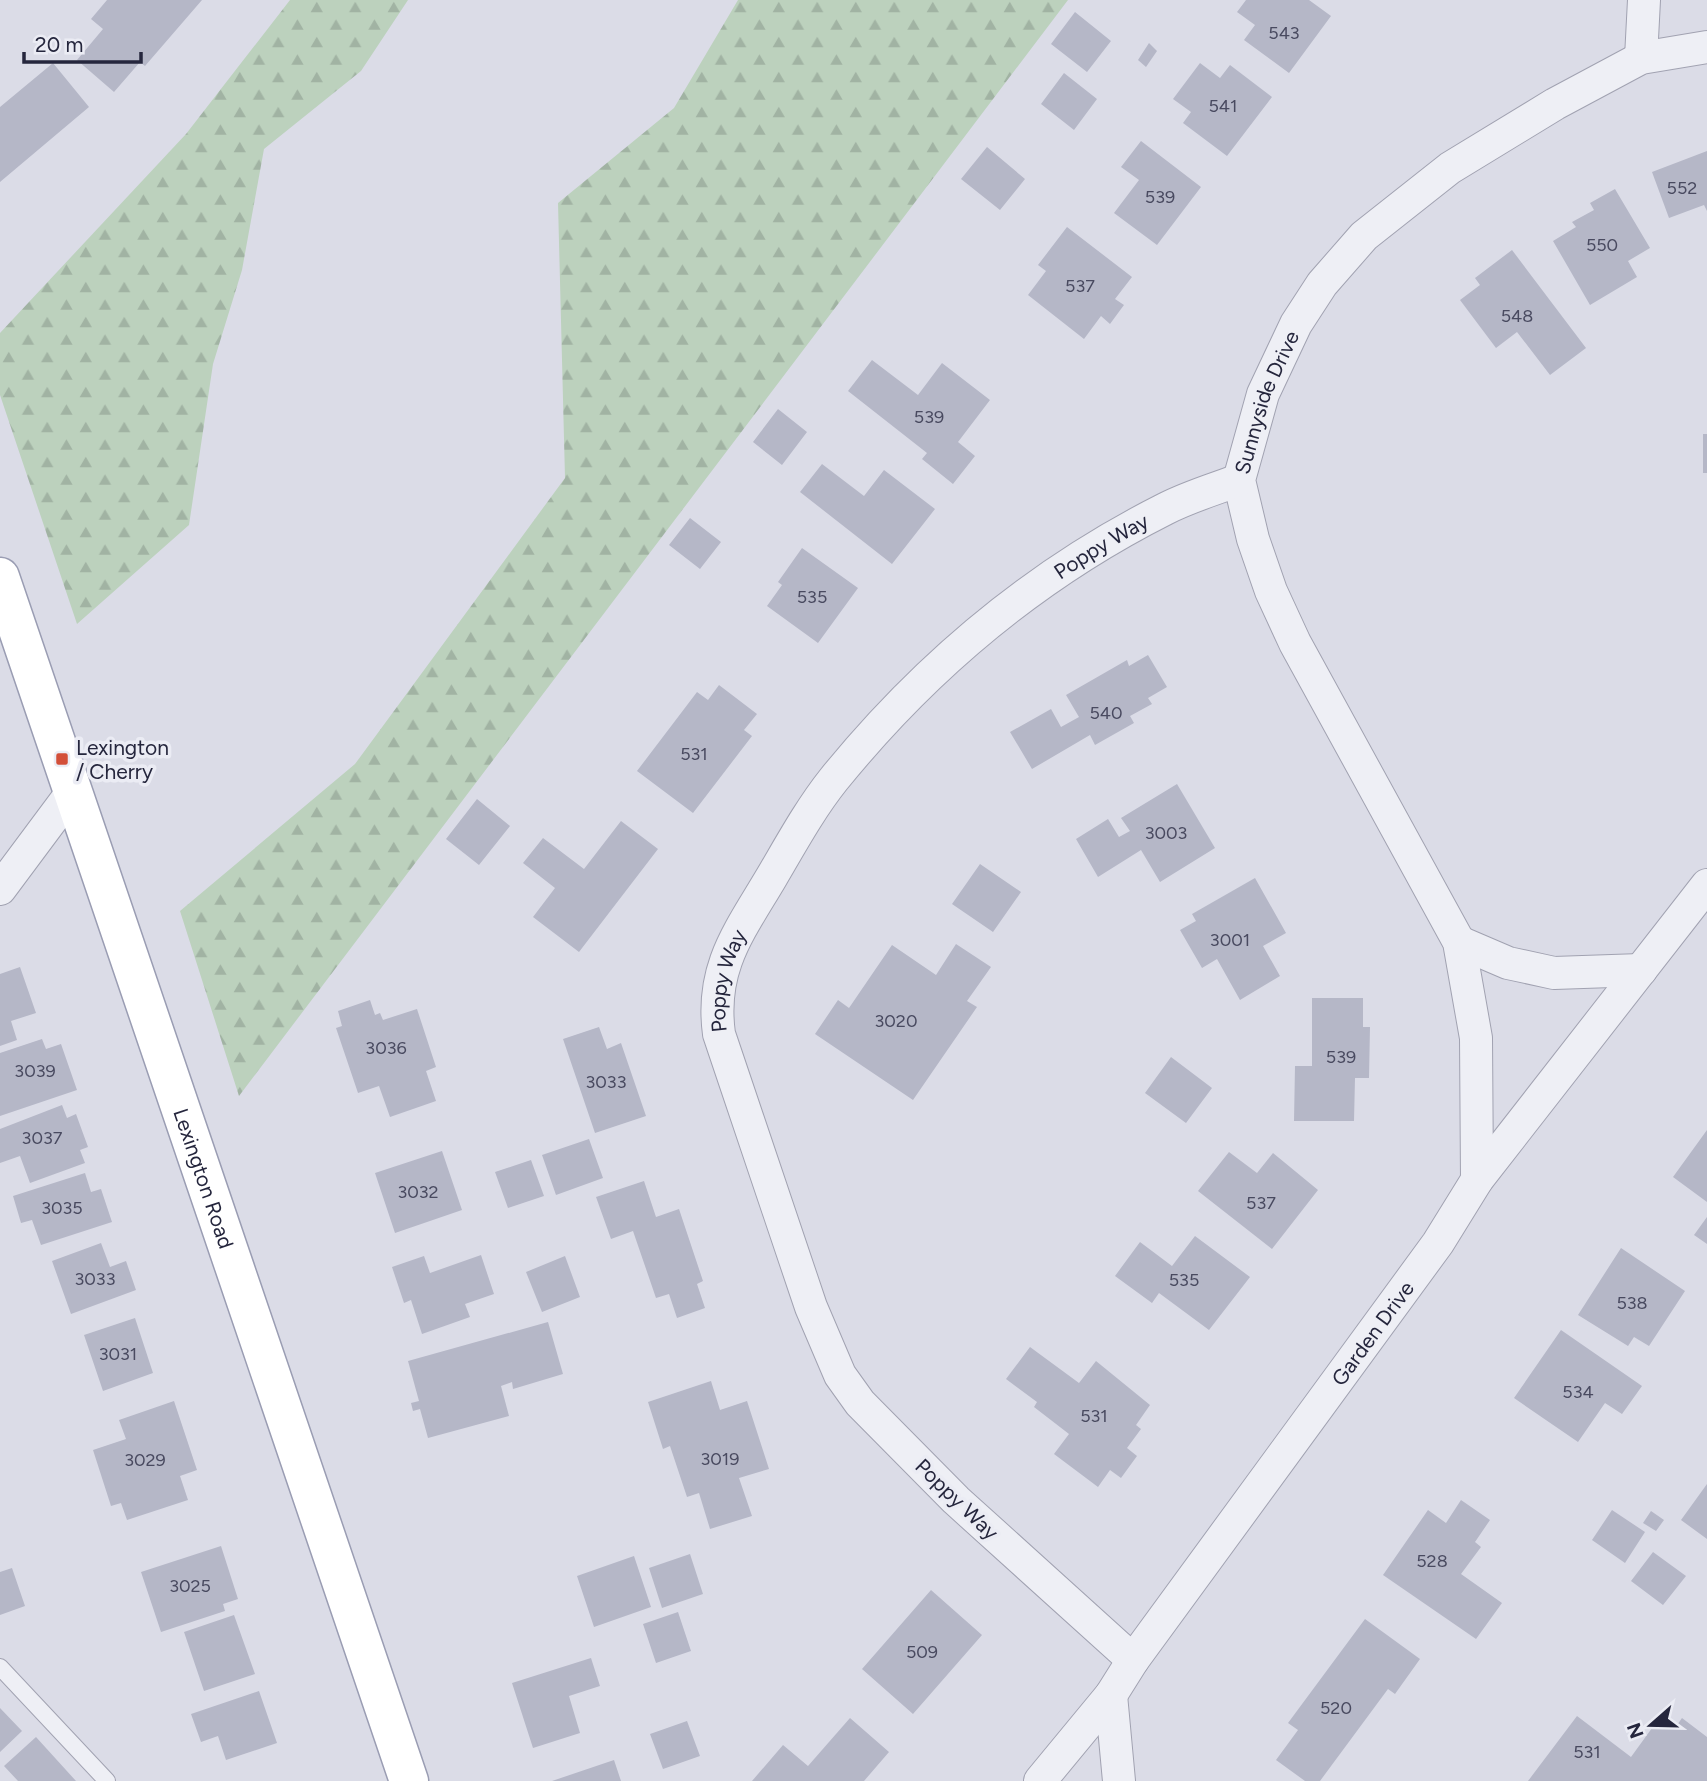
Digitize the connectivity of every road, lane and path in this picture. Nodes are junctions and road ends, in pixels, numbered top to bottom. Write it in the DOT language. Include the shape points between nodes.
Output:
graph roads {
  1 [pos="1644,0"];
  2 [pos="1707,47"];
  3 [pos="1641,58"];
  4 [pos="1240,480"];
  5 [pos="0,577"];
  6 [pos="73,791"];
  7 [pos="1707,885"];
  8 [pos="0,889"];
  9 [pos="1459,942"];
  10 [pos="1641,970"];
  11 [pos="1477,1180"];
  12 [pos="1133,1660"];
  13 [pos="0,1667"];
  14 [pos="1111,1695"];
  15 [pos="107,1781"];
  16 [pos="409,1781"];
  17 [pos="1040,1781"];
  18 [pos="1119,1781"];
  1 -- 3 [label="street"];
  2 -- 3 [label="street, Sunnyside Drive"];
  3 -- 4 [label="street, Sunnyside Drive" via="1450,168 1364,236 1322,284 1296,324 1263,394"];
  4 -- 9 [label="street, Sunnyside Drive" via="1253,539 1295,643"];
  4 -- 12 [label="street, Poppy Way" via="1167,508 1108,540 999,612 942,660 834,780 802,825 732,945 717,985 719,1034 797,1267 840,1375 860,1403 956,1500"];
  5 -- 6 [label="main road, Lexington Road"];
  6 -- 8 [label="street"];
  6 -- 16 [label="main road, Lexington Road"];
  7 -- 10 [label="street, Garden Drive"];
  9 -- 10 [label="street" via="1508,963 1554,973"];
  9 -- 11 [label="street, Sunnyside Drive" via="1476,1038"];
  10 -- 11 [label="street, Garden Drive"];
  11 -- 12 [label="street, Garden Drive" via="1438,1243"];
  12 -- 14 [label="street, Garden Drive"];
  13 -- 15 [label="lane"];
  14 -- 17 [label="street, Garden Drive"];
  14 -- 18 [label="street"];
}
